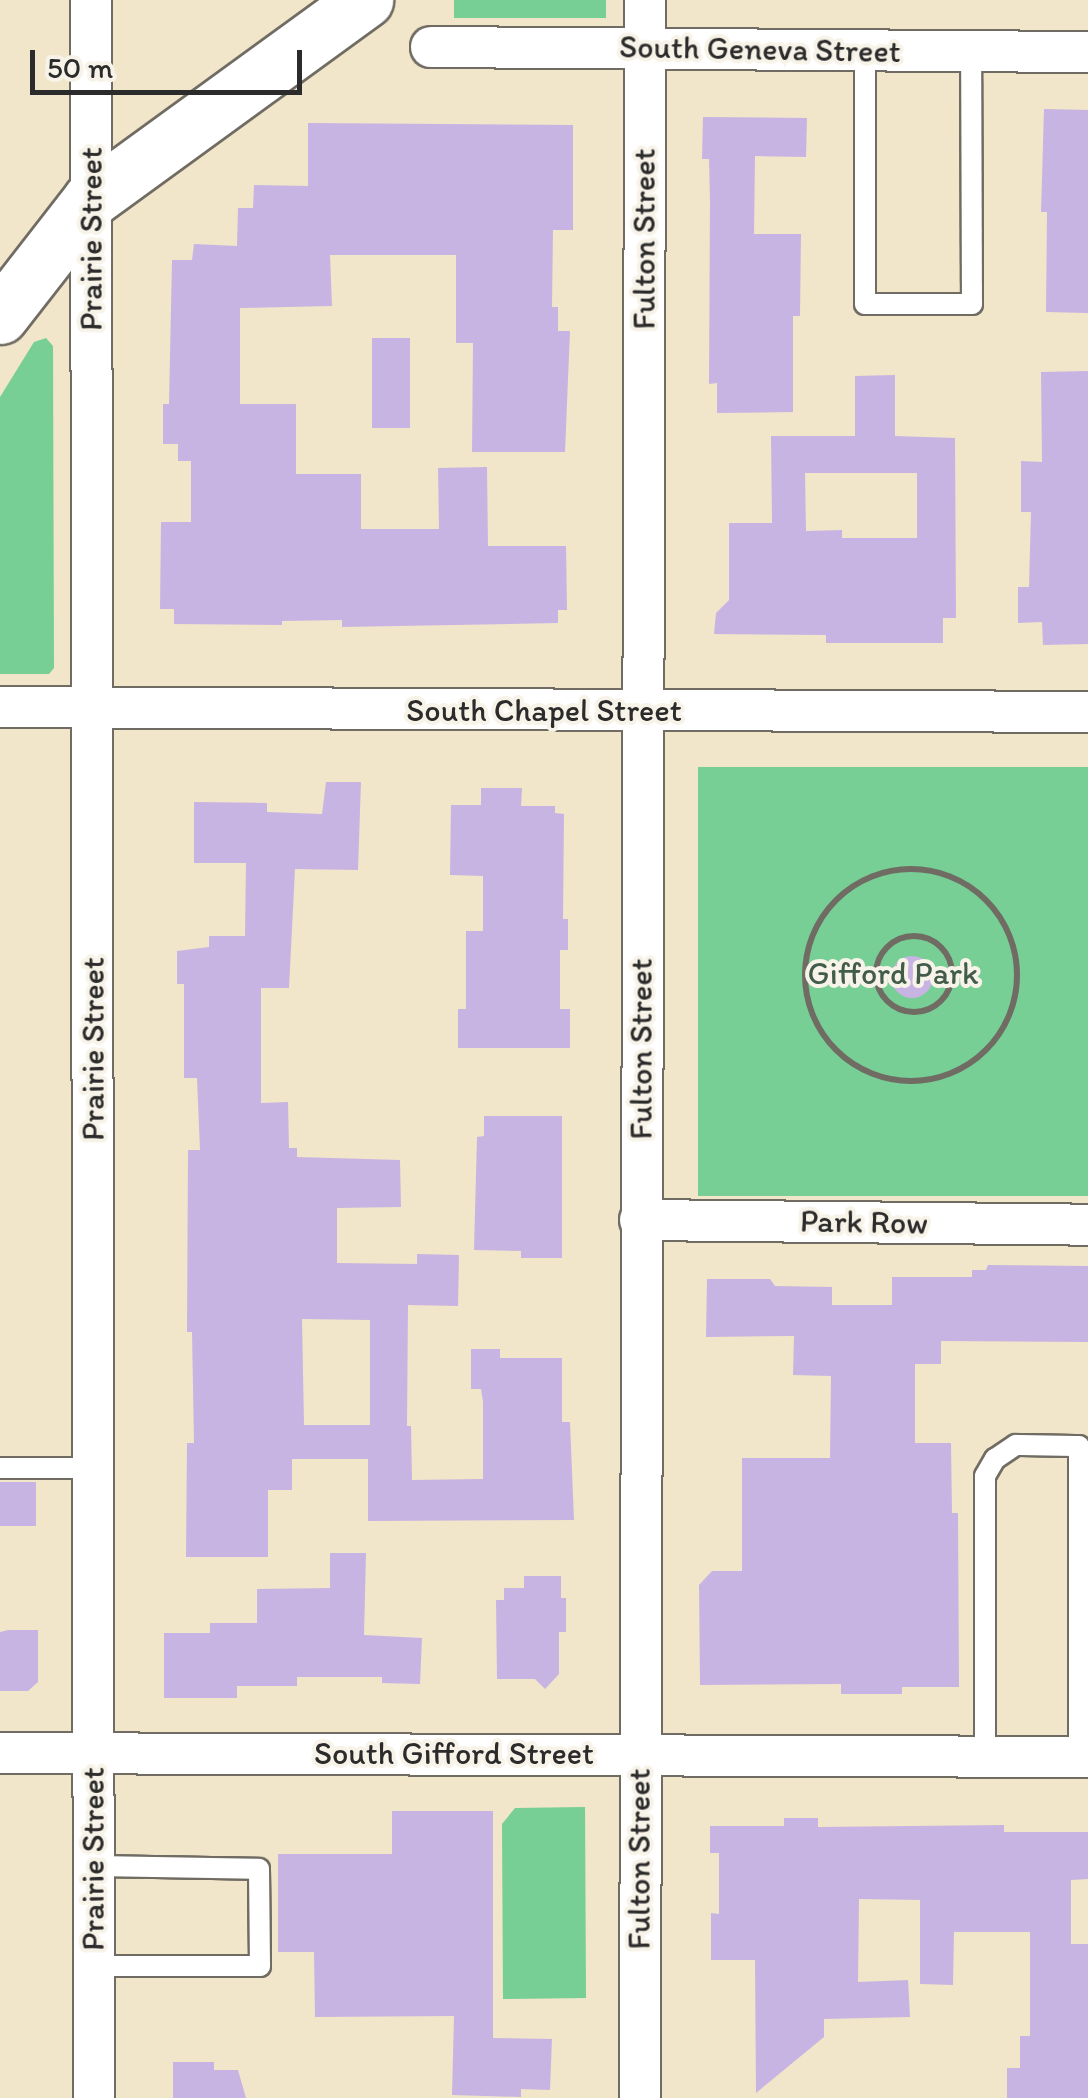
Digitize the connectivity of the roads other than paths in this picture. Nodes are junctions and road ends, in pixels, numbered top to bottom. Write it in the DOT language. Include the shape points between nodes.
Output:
graph roads {
  1 [pos="91,0"];
  2 [pos="366,0"];
  3 [pos="645,0"];
  4 [pos="431,47"];
  5 [pos="644,48"];
  6 [pos="865,50"];
  7 [pos="972,52"];
  8 [pos="1088,52"];
  9 [pos="91,199"];
  10 [pos="0,316"];
  11 [pos="93,707"];
  12 [pos="0,708"];
  13 [pos="643,710"];
  14 [pos="1088,712"];
  15 [pos="640,1220"];
  16 [pos="1088,1225"];
  17 [pos="1084,1446"];
  18 [pos="0,1468"];
  19 [pos="92,1468"];
  20 [pos="0,1753"];
  21 [pos="639,1753"];
  22 [pos="92,1754"];
  23 [pos="986,1757"];
  24 [pos="1084,1757"];
  25 [pos="92,1866"];
  26 [pos="93,1966"];
  27 [pos="94,2098"];
  28 [pos="640,2098"];
  1 -- 9 [label="street, Prairie Street"];
  2 -- 9 [label="main road"];
  3 -- 5 [label="street, Fulton Street"];
  4 -- 5 [label="street, South Geneva Street"];
  5 -- 6 [label="street, South Geneva Street"];
  5 -- 13 [label="street, Fulton Street"];
  6 -- 7 [label="street, South Geneva Street"];
  6 -- 7 [label="lane" via="866,304 972,304"];
  7 -- 8 [label="street, South Geneva Street"];
  9 -- 10 [label="main road"];
  9 -- 11 [label="street, Prairie Street"];
  11 -- 12 [label="street, South Chapel Street"];
  11 -- 13 [label="street, South Chapel Street"];
  11 -- 19 [label="street, Prairie Street"];
  13 -- 14 [label="street, South Chapel Street"];
  13 -- 15 [label="street, Fulton Street"];
  15 -- 16 [label="street, Park Row"];
  15 -- 21 [label="street, Fulton Street"];
  17 -- 23 [label="lane" via="1016,1445 985,1476"];
  17 -- 24 [label="lane"];
  18 -- 19 [label="lane"];
  19 -- 22 [label="street, Prairie Street"];
  20 -- 22 [label="street, South Gifford Street"];
  21 -- 22 [label="street, South Gifford Street"];
  21 -- 23 [label="street, South Gifford Street"];
  21 -- 28 [label="street, Fulton Street"];
  22 -- 25 [label="street, Prairie Street"];
  23 -- 24 [label="street, South Gifford Street"];
  25 -- 26 [label="street, Prairie Street"];
  25 -- 26 [label="lane" via="259,1869 260,1966"];
  26 -- 27 [label="street, Prairie Street"];
}
